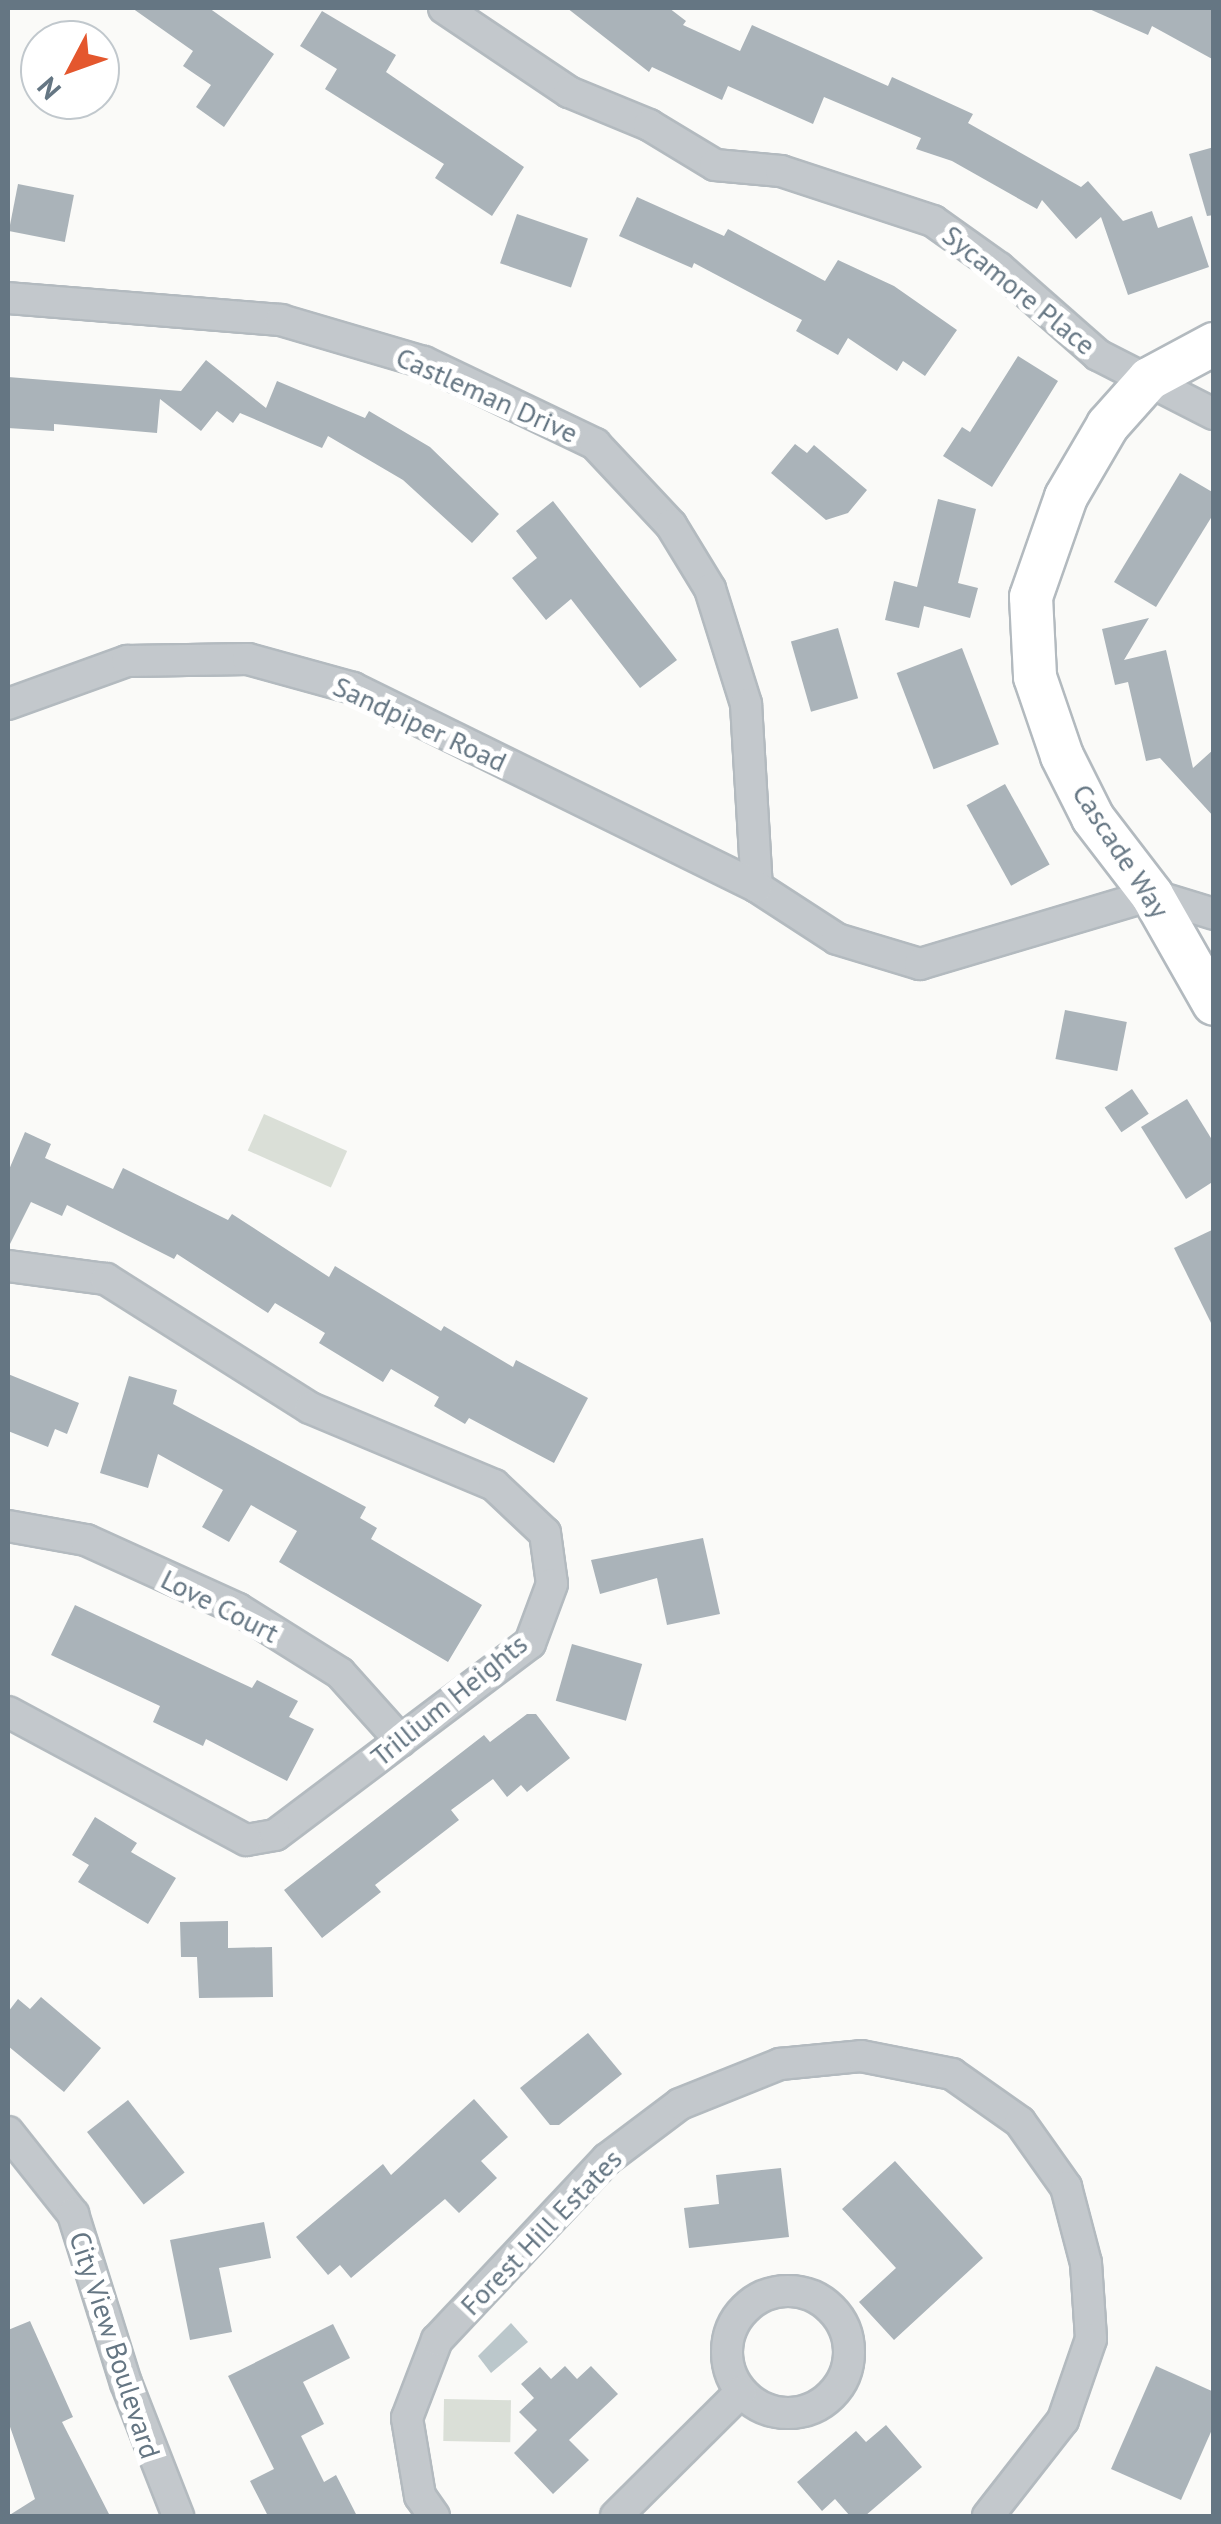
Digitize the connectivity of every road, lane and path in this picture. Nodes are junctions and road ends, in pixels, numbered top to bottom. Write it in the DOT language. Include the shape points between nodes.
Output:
graph roads {
  1 [pos="444,8"];
  2 [pos="8,298"];
  3 [pos="1214,344"];
  4 [pos="1149,379"];
  5 [pos="1214,414"];
  6 [pos="8,704"];
  7 [pos="756,888"];
  8 [pos="1152,896"];
  9 [pos="1214,914"];
  10 [pos="1214,1004"];
  11 [pos="8,1266"];
  12 [pos="8,1526"];
  13 [pos="8,1712"];
  14 [pos="401,1741"];
  15 [pos="8,2132"];
  16 [pos="741,2392"];
  17 [pos="178,2516"];
  18 [pos="434,2516"];
  19 [pos="616,2516"];
  20 [pos="988,2516"];
  1 -- 4 [label="street, Sycamore Place" via="569,92 649,125 715,165 781,171 933,221 999,268 1098,355"];
  2 -- 7 [label="street, Castleman Drive" via="282,320 424,362 595,444 671,525 710,589 746,704"];
  3 -- 4 [label="street, Cascade Way"];
  4 -- 5 [label="street, Sycamore Place"];
  4 -- 8 [label="street, Cascade Way" via="1108,426 1066,497 1030,597 1035,677 1062,756 1093,818"];
  6 -- 7 [label="street, Sandpiper Road" via="127,661 248,659 352,688"];
  7 -- 8 [label="street" via="838,940 920,964"];
  8 -- 9 [label="street"];
  8 -- 10 [label="street, Cascade Way"];
  11 -- 14 [label="street, Trillium Heights" via="106,1279 310,1408 494,1486 545,1532 552,1584 530,1643"];
  12 -- 14 [label="street, Love Court" via="86,1540 238,1610 340,1673"];
  13 -- 14 [label="street, Trillium Heights" via="246,1840 276,1834"];
  15 -- 17 [label="street, City View Boulevard" via="72,2214 163,2490"];
  16 -- 16 [label="street" via="778,2413 820,2405 836,2391 850,2351 835,2312 800,2291 763,2295 746,2305 727,2338 726,2357"];
  16 -- 19 [label="street"];
  18 -- 20 [label="street, Forest Hill Estates" via="420,2496 408,2418 437,2340 607,2160 680,2104 780,2064 861,2056 952,2074 1020,2122 1066,2186 1086,2262 1091,2339 1063,2420"];
}
